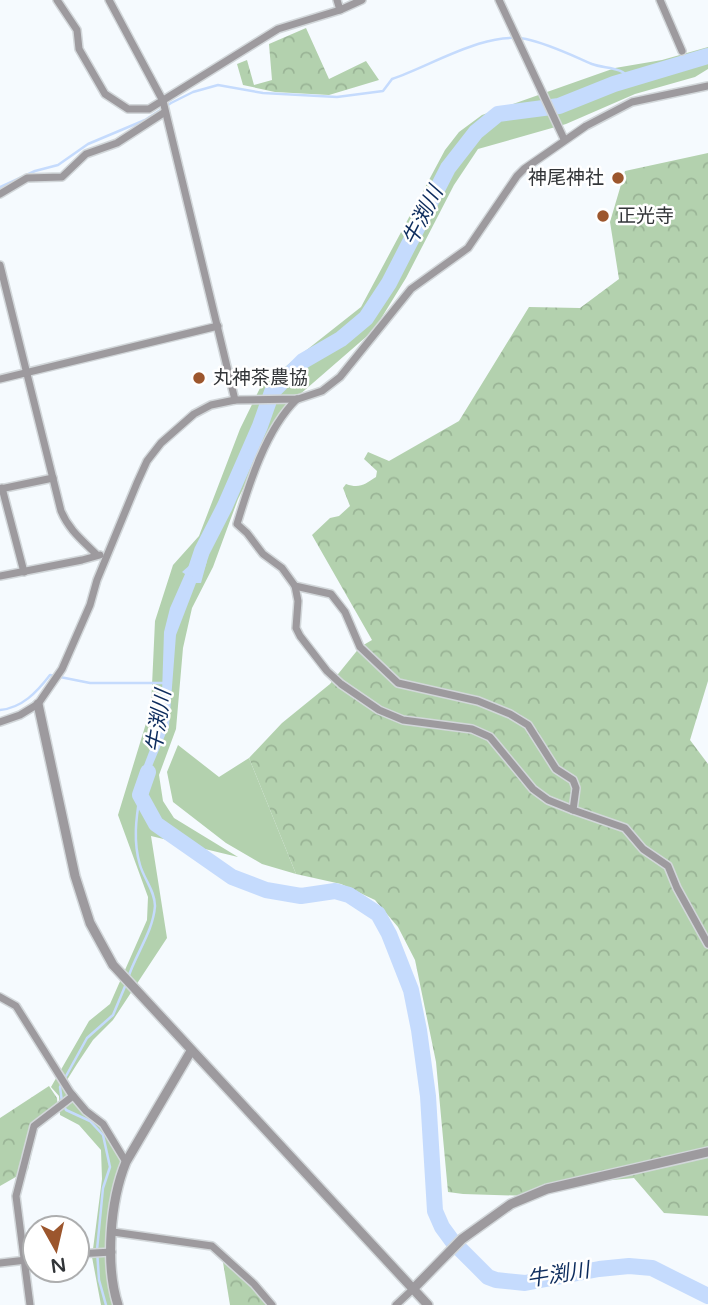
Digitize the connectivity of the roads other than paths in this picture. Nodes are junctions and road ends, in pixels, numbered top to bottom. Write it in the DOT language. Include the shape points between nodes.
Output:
graph roads {
  1 [pos="57,0"];
  2 [pos="109,0"];
  3 [pos="337,0"];
  4 [pos="362,0"];
  5 [pos="499,0"];
  6 [pos="660,0"];
  7 [pos="340,10"];
  8 [pos="682,51"];
  9 [pos="708,86"];
  10 [pos="163,101"];
  11 [pos="165,112"];
  12 [pos="564,139"];
  13 [pos="0,194"];
  14 [pos="0,265"];
  15 [pos="218,326"];
  16 [pos="26,372"];
  17 [pos="0,379"];
  18 [pos="298,399"];
  19 [pos="235,400"];
  20 [pos="53,478"];
  21 [pos="1,489"];
  22 [pos="96,554"];
  23 [pos="107,555"];
  24 [pos="24,572"];
  25 [pos="0,576"];
  26 [pos="295,586"];
  27 [pos="38,704"];
  28 [pos="0,722"];
  29 [pos="573,810"];
  30 [pos="708,944"];
  31 [pos="0,997"];
  32 [pos="191,1051"];
  33 [pos="73,1096"];
  34 [pos="708,1152"];
  35 [pos="126,1162"];
  36 [pos="113,1232"];
  37 [pos="21,1237"];
  38 [pos="91,1252"];
  39 [pos="112,1252"];
  40 [pos="21,1261"];
  41 [pos="0,1264"];
  42 [pos="27,1284"];
  43 [pos="413,1289"];
  44 [pos="30,1305"];
  45 [pos="118,1305"];
  46 [pos="272,1305"];
  47 [pos="396,1305"];
  48 [pos="428,1305"];
  1 -- 10 [label="street" via="77,30 79,49 105,94 128,109 141,111"];
  2 -- 10 [label="street"];
  3 -- 7 [label="street"];
  4 -- 7 [label="street"];
  5 -- 12 [label="street"];
  6 -- 8 [label="street"];
  7 -- 10 [label="street" via="278,29"];
  9 -- 12 [label="street" via="632,102"];
  10 -- 11 [label="street"];
  11 -- 13 [label="street" via="117,143 86,155 62,177 27,178"];
  11 -- 15 [label="street"];
  12 -- 18 [label="street" via="517,176 468,247 411,289 340,377 322,391"];
  14 -- 16 [label="street"];
  15 -- 16 [label="street"];
  15 -- 19 [label="street"];
  16 -- 17 [label="street"];
  16 -- 20 [label="street"];
  18 -- 19 [label="street"];
  18 -- 26 [label="street" via="272,433 237,524"];
  19 -- 23 [label="street" via="194,414 161,443 147,461"];
  20 -- 21 [label="street"];
  20 -- 22 [label="street" via="66,523"];
  21 -- 24 [label="street"];
  22 -- 23 [label="street"];
  22 -- 24 [label="street"];
  23 -- 27 [label="street" via="62,669"];
  24 -- 25 [label="street"];
  26 -- 29 [label="street" via="296,628 341,684 403,720 472,729 490,737 533,789"];
  26 -- 29 [label="street" via="331,594 345,612 360,647 398,683 478,701 528,726 556,769 573,780"];
  27 -- 28 [label="street"];
  27 -- 32 [label="street" via="75,877 90,923 113,965"];
  29 -- 30 [label="street" via="625,828 643,849 668,866"];
  31 -- 33 [label="street" via="16,1006"];
  32 -- 35 [label="street"];
  32 -- 43 [label="street"];
  33 -- 35 [label="street" via="103,1124"];
  33 -- 37 [label="street" via="34,1126 16,1196"];
  34 -- 43 [label="street" via="547,1189 511,1204 462,1239"];
  35 -- 36 [label="street" via="116,1192"];
  36 -- 39 [label="street"];
  36 -- 46 [label="street" via="212,1246"];
  38 -- 39 [label="street"];
  39 -- 45 [label="street"];
  40 -- 41 [label="street"];
  42 -- 44 [label="street"];
  43 -- 47 [label="street"];
  43 -- 48 [label="street"];
}
